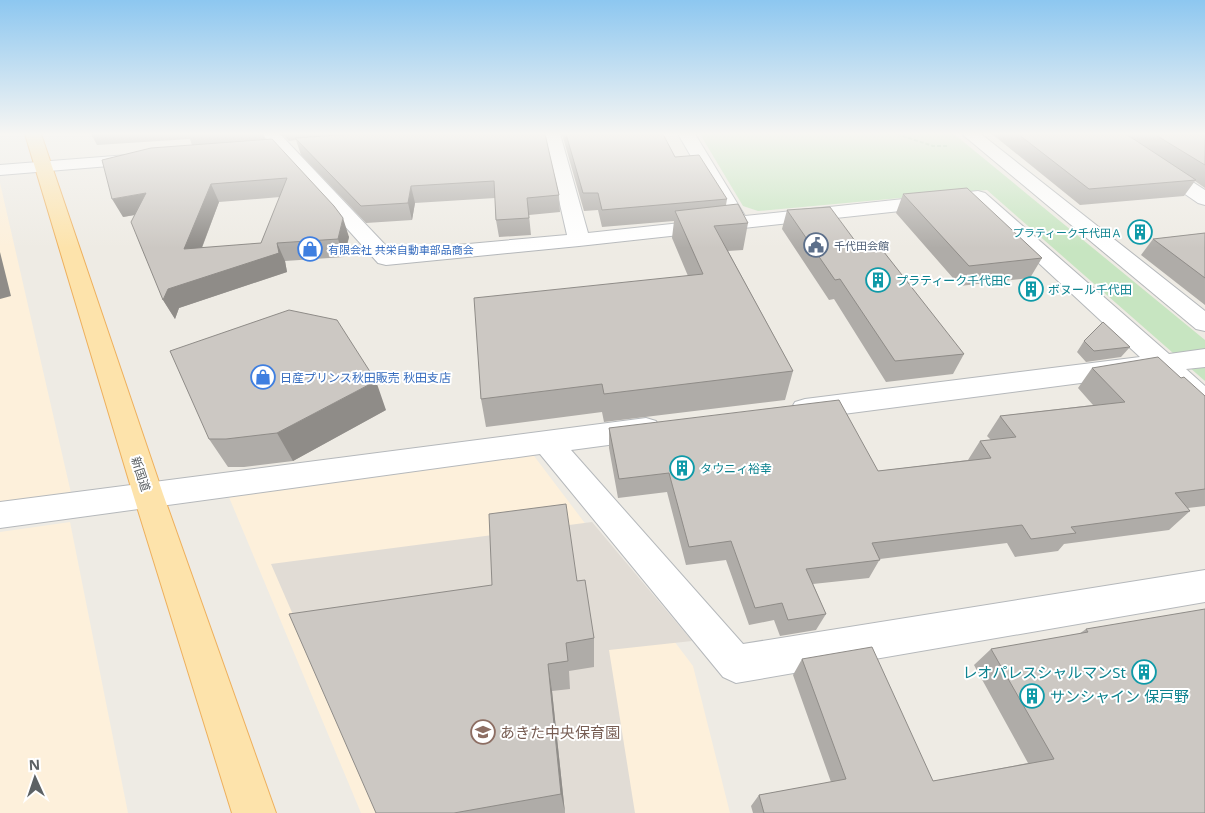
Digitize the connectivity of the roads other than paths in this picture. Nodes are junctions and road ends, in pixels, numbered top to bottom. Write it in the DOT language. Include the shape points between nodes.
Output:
graph roads {
  1 [pos="46,172"];
  2 [pos="305,172"];
  3 [pos="562,172"];
  4 [pos="709,172"];
  5 [pos="1017,172"];
  6 [pos="1164,172"];
  7 [pos="1205,199"];
  8 [pos="740,222"];
  9 [pos="580,240"];
  10 [pos="1205,323"];
  11 [pos="1205,358"];
  12 [pos="1164,363"];
  13 [pos="1205,401"];
  14 [pos="782,412"];
  15 [pos="674,426"];
  16 [pos="547,442"];
  17 [pos="148,494"];
  18 [pos="0,515"];
  19 [pos="1205,586"];
  20 [pos="254,813"];
  1 -- 17 [label="main road, 新国道"];
  2 -- 9 [label="street" via="386,258"];
  3 -- 9 [label="street"];
  4 -- 8 [label="street"];
  5 -- 10 [label="street"];
  6 -- 7 [label="street"];
  8 -- 9 [label="street"];
  8 -- 12 [label="street" via="978,197"];
  11 -- 12 [label="street"];
  12 -- 13 [label="street"];
  12 -- 14 [label="street"];
  15 -- 16 [label="street"];
  16 -- 17 [label="street"];
  16 -- 19 [label="street" via="736,664"];
  17 -- 18 [label="street"];
  17 -- 20 [label="main road, 新国道"];
}
